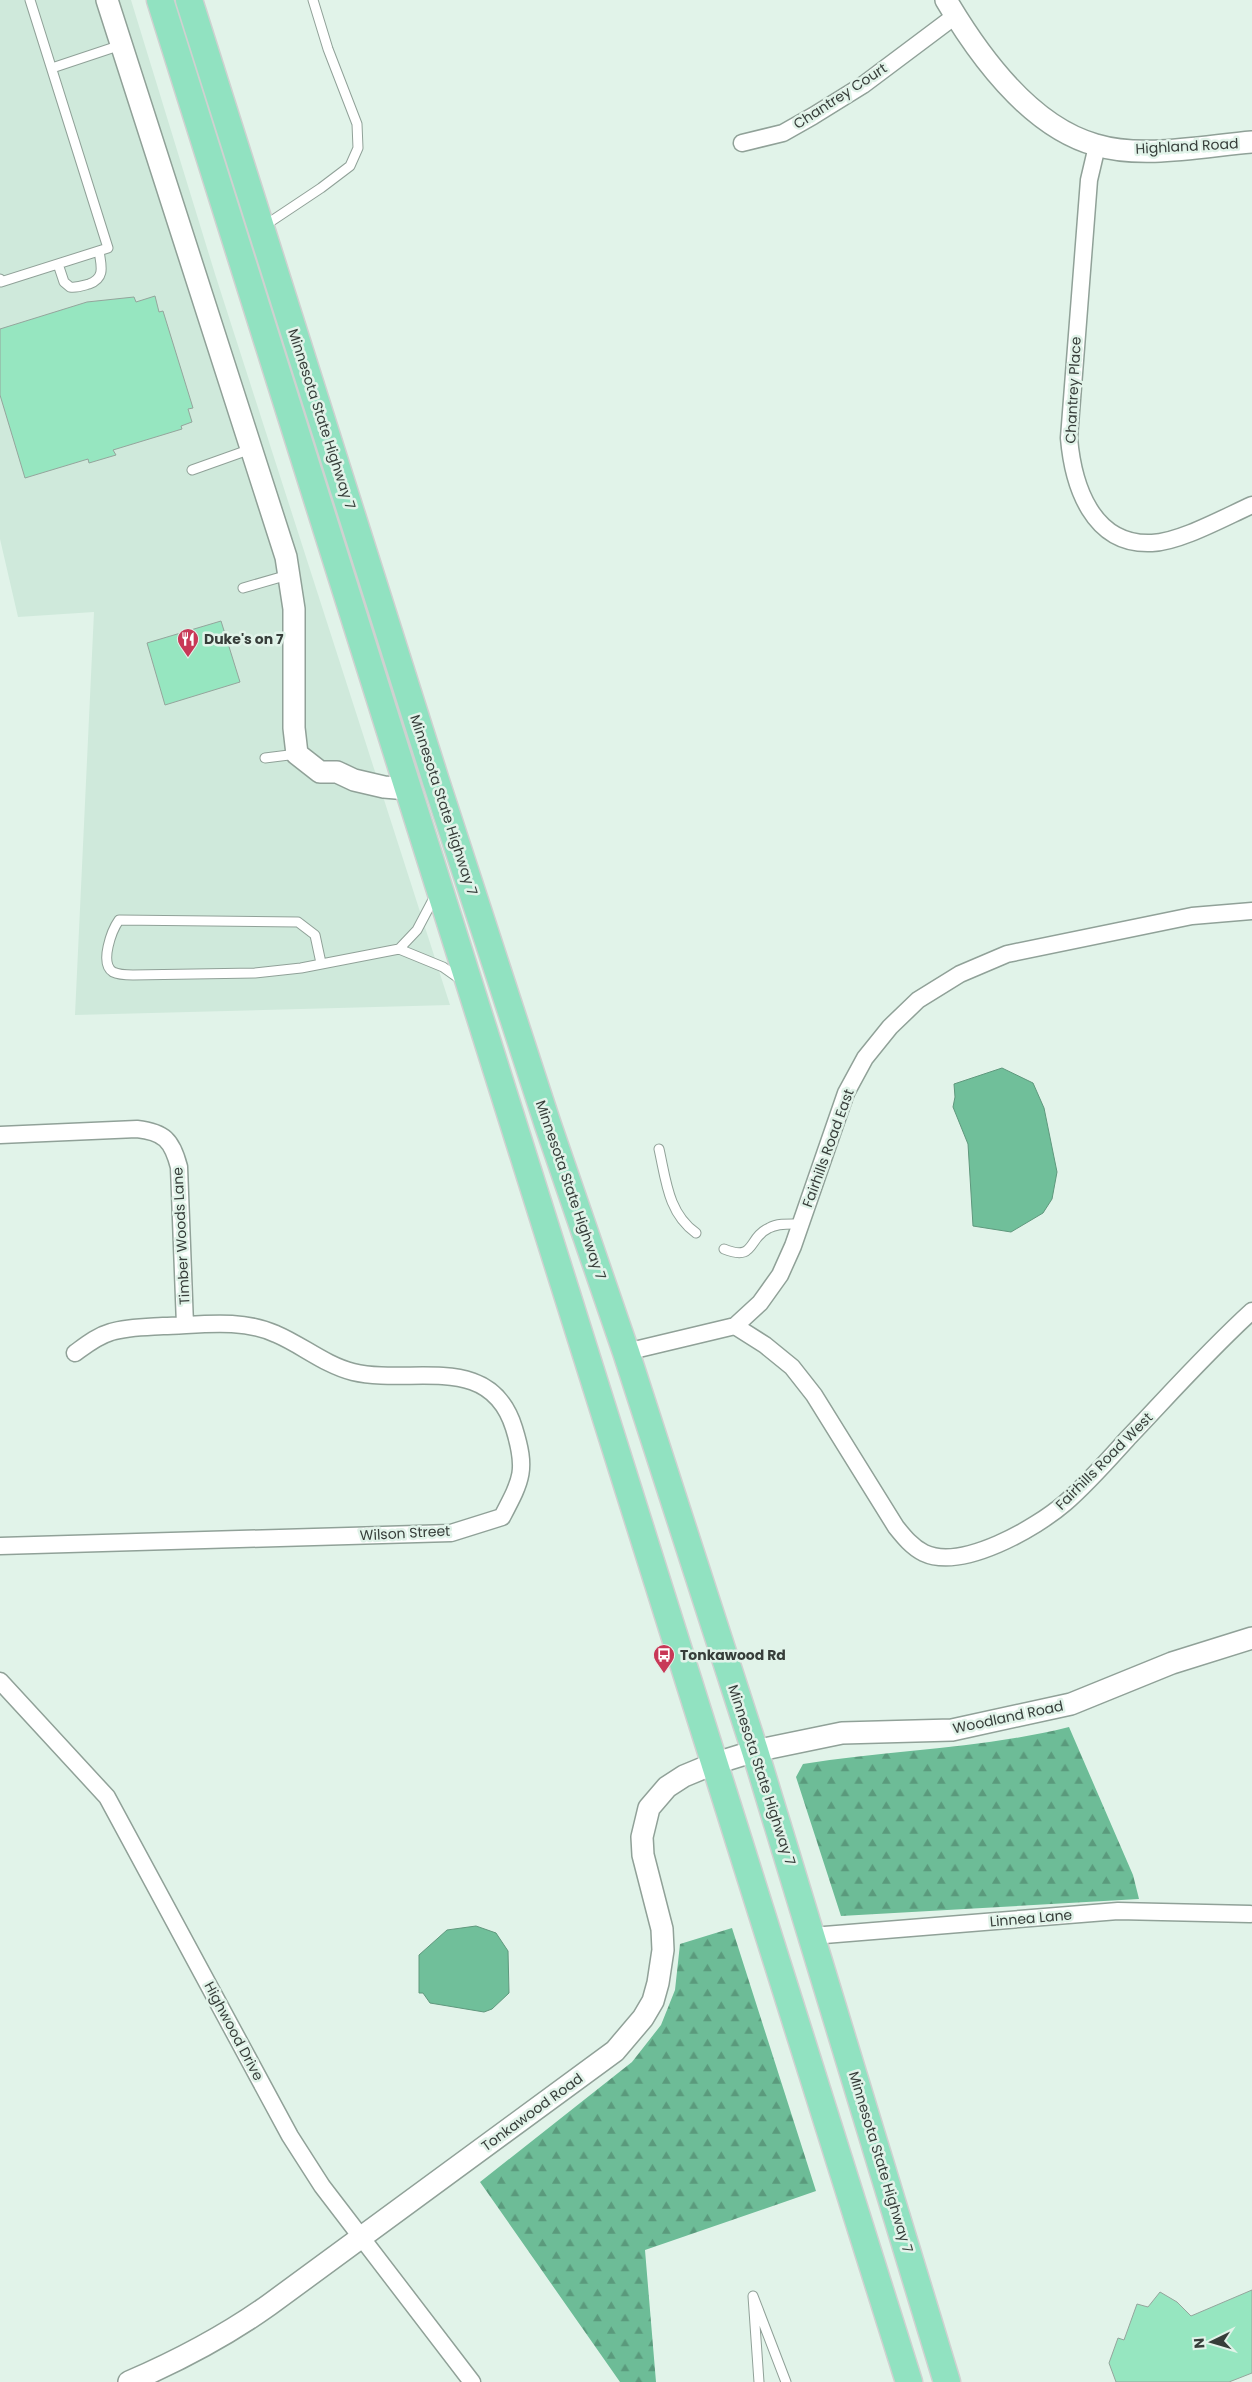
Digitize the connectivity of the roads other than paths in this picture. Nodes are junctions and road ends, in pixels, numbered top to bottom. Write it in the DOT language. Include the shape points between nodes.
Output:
graph roads {
  1 [pos="30,0"];
  2 [pos="107,0"];
  3 [pos="160,0"];
  4 [pos="189,0"];
  5 [pos="313,0"];
  6 [pos="950,8"];
  7 [pos="121,45"];
  8 [pos="52,68"];
  9 [pos="1252,142"];
  10 [pos="742,143"];
  11 [pos="1097,146"];
  12 [pos="261,227"];
  13 [pos="99,250"];
  14 [pos="58,264"];
  15 [pos="0,279"];
  16 [pos="251,449"];
  17 [pos="192,470"];
  18 [pos="1252,506"];
  19 [pos="288,574"];
  20 [pos="244,588"];
  21 [pos="297,754"];
  22 [pos="265,758"];
  23 [pos="408,789"];
  24 [pos="439,888"];
  25 [pos="1252,911"];
  26 [pos="399,949"];
  27 [pos="321,963"];
  28 [pos="470,987"];
  29 [pos="0,1135"];
  30 [pos="659,1149"];
  31 [pos="800,1224"];
  32 [pos="696,1233"];
  33 [pos="724,1249"];
  34 [pos="1252,1311"];
  35 [pos="185,1325"];
  36 [pos="735,1326"];
  37 [pos="75,1352"];
  38 [pos="626,1352"];
  39 [pos="0,1546"];
  40 [pos="1252,1638"];
  41 [pos="0,1681"];
  42 [pos="755,1751"];
  43 [pos="713,1764"];
  44 [pos="1250,1914"];
  45 [pos="812,1936"];
  46 [pos="362,2238"];
  47 [pos="129,2382"];
  48 [pos="472,2382"];
  49 [pos="759,2382"];
  50 [pos="786,2382"];
  51 [pos="908,2382"];
  52 [pos="947,2382"];
  1 -- 8 [label="lane"];
  2 -- 7 [label="street"];
  3 -- 23 [label="main road, Minnesota State Highway 7"];
  4 -- 12 [label="main road, Minnesota State Highway 7"];
  5 -- 12 [label="lane" via="357,124 358,148 350,166"];
  6 -- 10 [label="street, Chantrey Court" via="863,85 783,133"];
  6 -- 11 [label="street, Highland Road" via="996,74 1057,126 1077,139"];
  7 -- 8 [label="lane"];
  7 -- 16 [label="street"];
  8 -- 13 [label="lane" via="108,248"];
  9 -- 11 [label="street, Highland Road" via="1158,150"];
  11 -- 18 [label="street, Chantrey Place" via="1089,180 1068,438 1079,490 1090,513 1108,530 1131,540 1152,543 1174,539"];
  12 -- 38 [label="main road, Minnesota State Highway 7" via="439,790"];
  13 -- 14 [label="lane"];
  13 -- 14 [label="lane" via="101,276 89,284 70,288 64,282"];
  14 -- 15 [label="lane" via="1,282"];
  16 -- 17 [label="lane"];
  16 -- 19 [label="street" via="286,557"];
  19 -- 20 [label="lane"];
  19 -- 21 [label="street" via="294,609"];
  21 -- 22 [label="lane"];
  21 -- 23 [label="street" via="320,772 337,772 354,780"];
  23 -- 24 [label="main road, Minnesota State Highway 7"];
  24 -- 26 [label="lane" via="417,930"];
  24 -- 28 [label="main road, Minnesota State Highway 7"];
  25 -- 31 [label="street, Fairhills Road East" via="1192,916 1007,954 960,974 918,1000 865,1058 846,1093"];
  26 -- 27 [label="lane"];
  26 -- 28 [label="lane" via="443,966"];
  27 -- 27 [label="lane" via="255,973 117,974 108,964 108,948 113,928 119,920 298,922 316,935"];
  28 -- 43 [label="main road, Minnesota State Highway 7"];
  29 -- 35 [label="street, Timber Woods Lane" via="137,1128 166,1138 179,1167"];
  30 -- 32 [label="lane" via="675,1212"];
  31 -- 33 [label="lane" via="768,1228 747,1252 740,1254"];
  31 -- 36 [label="street, Fairhills Road East" via="780,1275 760,1303"];
  34 -- 36 [label="street, Fairhills Road West" via="1222,1338 1064,1504 1034,1526 999,1543 962,1555 943,1557 924,1553 908,1542 814,1395 792,1367"];
  35 -- 37 [label="street, Wilson Street" via="111,1332"];
  35 -- 39 [label="street, Wilson Street" via="247,1325 275,1333 326,1362 353,1372 382,1377 440,1375 486,1387 509,1412 522,1456 519,1485 502,1517 451,1533"];
  36 -- 38 [label="street, Fairhills Road East"];
  38 -- 42 [label="main road, Minnesota State Highway 7"];
  40 -- 42 [label="street, Woodland Road" via="1172,1663 1071,1704 952,1730 842,1733"];
  41 -- 46 [label="street, Highwood Drive" via="107,1797 290,2136 322,2186"];
  42 -- 43 [label="street, Tonkawood Road"];
  42 -- 45 [label="main road, Minnesota State Highway 7"];
  43 -- 46 [label="street, Tonkawood Road" via="667,1787 649,1808 644,1821 643,1855 659,1911 663,1950 653,2001 643,2018 615,2051"];
  43 -- 51 [label="main road, Minnesota State Highway 7"];
  44 -- 45 [label="street, Linnea Lane" via="1118,1911"];
  45 -- 52 [label="main road, Minnesota State Highway 7"];
  46 -- 47 [label="street, Tonkawood Road" via="230,2333 189,2356"];
  46 -- 48 [label="street, Highwood Drive"];
  49 -- 50 [label="lane" via="753,2296"];
}
